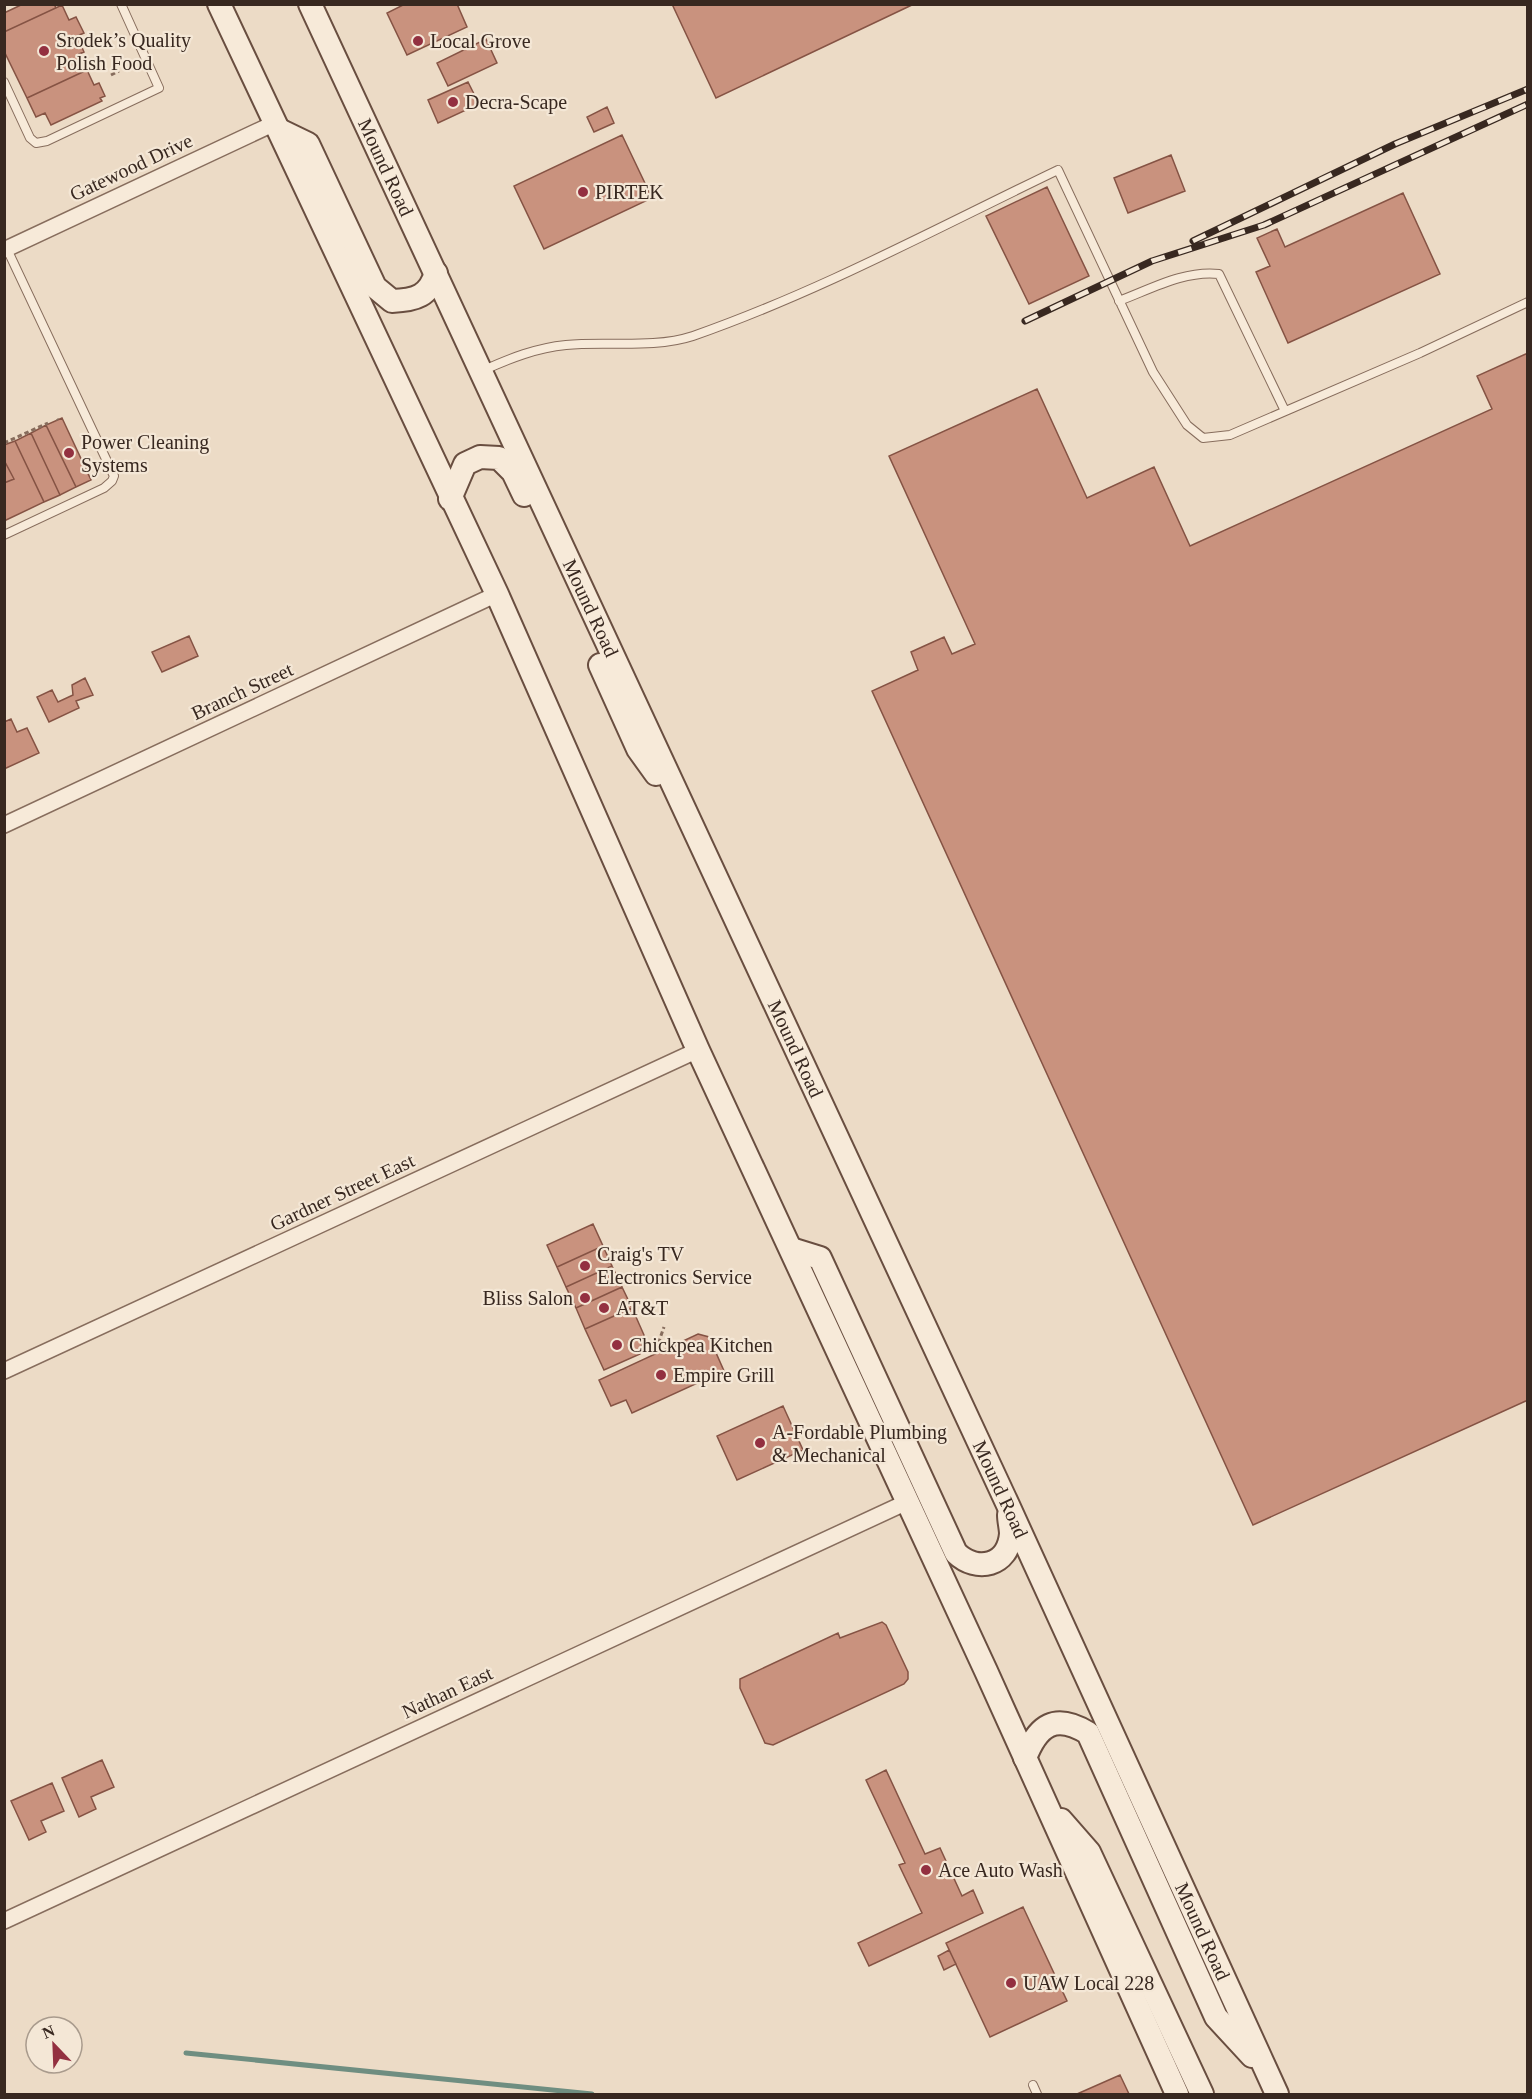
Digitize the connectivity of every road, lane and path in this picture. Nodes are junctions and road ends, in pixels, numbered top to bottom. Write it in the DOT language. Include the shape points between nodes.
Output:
graph roads {
  1 [pos="121,4"];
  2 [pos="219,4"];
  3 [pos="310,4"];
  4 [pos="119,71"];
  5 [pos="111,75"];
  6 [pos="4,82"];
  7 [pos="277,126"];
  8 [pos="6,249"];
  9 [pos="436,273"];
  10 [pos="1119,301"];
  11 [pos="1527,302"];
  12 [pos="482,370"];
  13 [pos="1285,411"];
  14 [pos="48,423"];
  15 [pos="4,443"];
  16 [pos="450,499"];
  17 [pos="4,535"];
  18 [pos="497,594"];
  19 [pos="687,817"];
  20 [pos="4,825"];
  21 [pos="698,1050"];
  22 [pos="790,1249"];
  23 [pos="664,1327"];
  24 [pos="656,1350"];
  25 [pos="4,1371"];
  26 [pos="907,1502"];
  27 [pos="1008,1505"];
  28 [pos="1025,1758"];
  29 [pos="1044,1800"];
  30 [pos="4,1921"];
  31 [pos="1266,2070"];
  32 [pos="1033,2085"];
  33 [pos="1037,2094"];
  34 [pos="1177,2094"];
  35 [pos="1202,2094"];
  36 [pos="1277,2094"];
  1 -- 6 [label="lane" via="159,88 36,143"];
  2 -- 7 [label="main road"];
  3 -- 9 [label="main road, Mound Road"];
  4 -- 5 [label="path"];
  7 -- 8 [label="street, Gatewood Drive"];
  7 -- 9 [label="main road" via="308,144 375,287 392,301 412,300 425,294"];
  7 -- 16 [label="main road"];
  8 -- 17 [label="lane" via="114,476 104,489"];
  9 -- 12 [label="main road, Mound Road"];
  10 -- 12 [label="lane" via="1058,170 835,279 690,337 566,345 523,352"];
  10 -- 13 [label="lane" via="1153,372 1187,425 1203,438 1230,435"];
  10 -- 13 [label="lane" via="1180,277 1204,272 1219,274"];
  11 -- 13 [label="lane"];
  12 -- 19 [label="main road, Mound Road"];
  14 -- 15 [label="path"];
  16 -- 18 [label="main road"];
  16 -- 19 [label="main road" via="465,464 480,457 499,458 513,472 638,748"];
  18 -- 20 [label="street, Branch Street"];
  18 -- 21 [label="main road"];
  19 -- 27 [label="main road, Mound Road"];
  21 -- 22 [label="main road"];
  21 -- 25 [label="street, Gardner Street East"];
  22 -- 26 [label="main road"];
  22 -- 27 [label="main road" via="820,1258 945,1534 965,1562 989,1564 1001,1557 1011,1534"];
  23 -- 24 [label="path"];
  26 -- 28 [label="main road"];
  26 -- 30 [label="street, Nathan East"];
  27 -- 31 [label="main road, Mound Road"];
  28 -- 29 [label="main road"];
  28 -- 31 [label="main road" via="1037,1734 1048,1725 1068,1724 1088,1733 1216,2017"];
  29 -- 34 [label="main road"];
  29 -- 35 [label="main road" via="1089,1852"];
  31 -- 36 [label="main road, Mound Road"];
  32 -- 33 [label="lane"];
}
